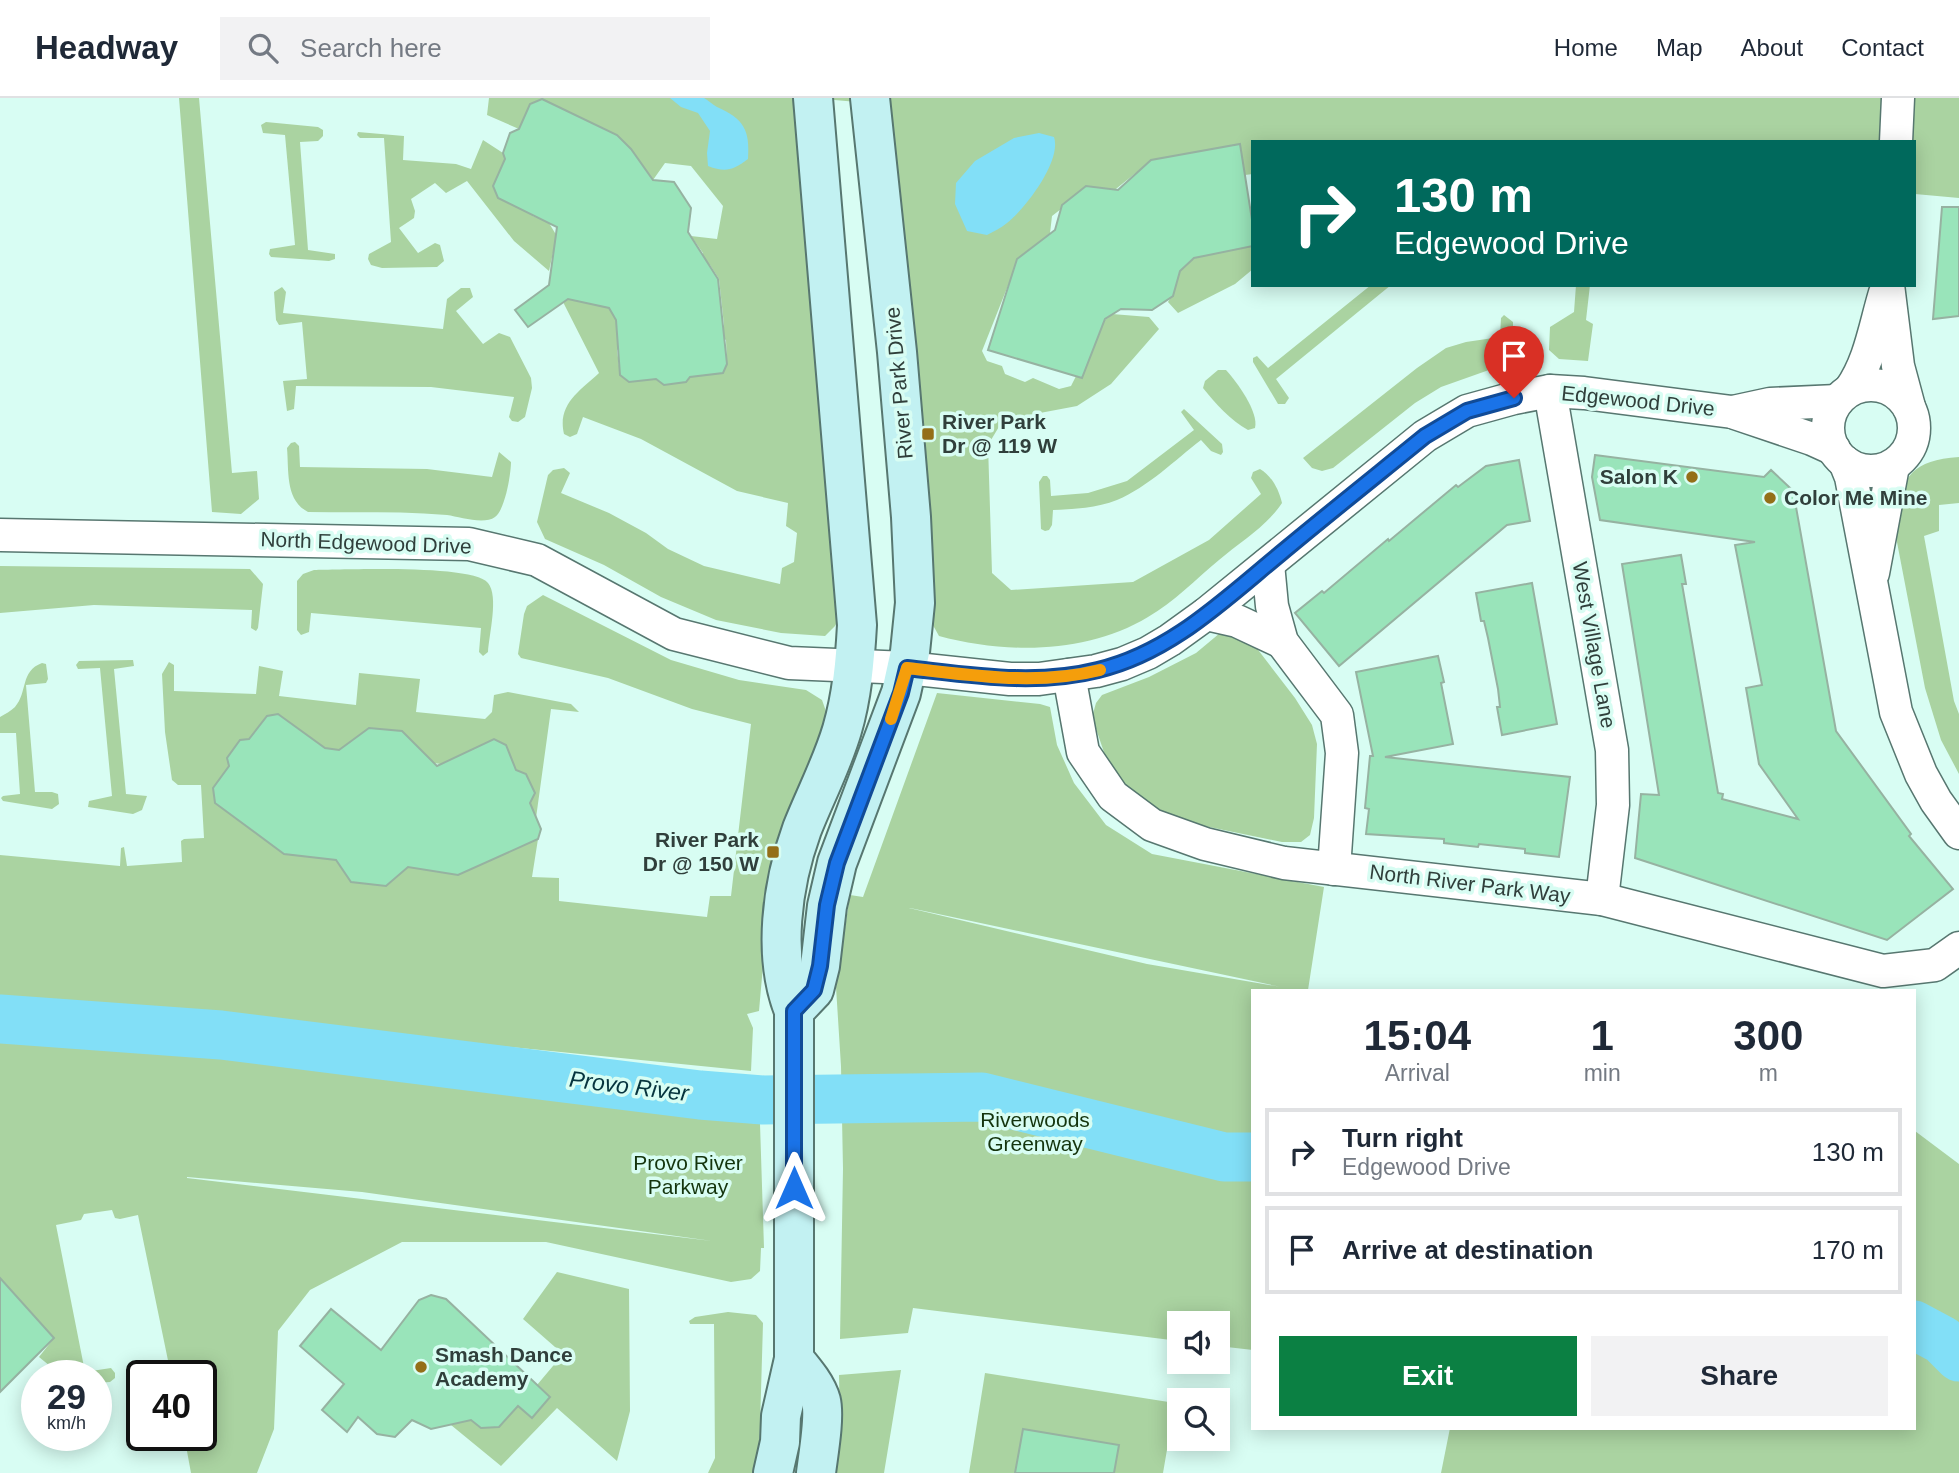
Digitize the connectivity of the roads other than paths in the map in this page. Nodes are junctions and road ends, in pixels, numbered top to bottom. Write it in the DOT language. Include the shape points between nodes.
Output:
graph roads {
  1 [pos="813,98"];
  2 [pos="870,98"];
  3 [pos="1898,98"];
  4 [pos="1896,140"];
  5 [pos="1887,287"];
  6 [pos="1888,287"];
  7 [pos="1550,391"];
  8 [pos="1844,396"];
  9 [pos="1909,407"];
  10 [pos="1732,412"];
  11 [pos="1839,456"];
  12 [pos="1893,466"];
  13 [pos="0,534"];
  14 [pos="1268,564"];
  15 [pos="1872,581"];
  16 [pos="1206,614"];
  17 [pos="1282,642"];
  18 [pos="879,668"];
  19 [pos="1069,676"];
  20 [pos="1959,833"];
  21 [pos="1334,869"];
  22 [pos="1602,899"];
  23 [pos="1959,948"];
  24 [pos="794,1011"];
  25 [pos="794,1359"];
  26 [pos="773,1473"];
  27 [pos="816,1473"];
  1 -- 18 [label="street" via="857,625"];
  2 -- 18 [label="street, River Park Drive" via="897,352 915,603"];
  3 -- 4 [label="street"];
  5 -- 8 [label="street" via="1869,351 1857,380"];
  6 -- 9 [label="street" via="1898,366"];
  7 -- 10 [label="street, Edgewood Drive"];
  7 -- 14 [label="street, Edgewood Drive" via="1467,411 1444,423"];
  7 -- 22 [label="street, West Village Lane" via="1612,750 1613,805"];
  8 -- 9 [label="street" via="1866,385 1883,386"];
  8 -- 10 [label="street, Edgewood Drive"];
  8 -- 11 [label="street" via="1830,416 1829,433"];
  9 -- 12 [label="street" via="1913,440"];
  10 -- 11 [label="street, Edgewood Drive" via="1812,439"];
  11 -- 12 [label="street" via="1860,470"];
  11 -- 15 [label="street" via="1850,477"];
  12 -- 15 [label="street"];
  13 -- 18 [label="street, North Edgewood Drive" via="468,544 537,560 674,634 789,663"];
  14 -- 16 [label="street, Edgewood Drive"];
  14 -- 17 [label="street"];
  15 -- 20 [label="street" via="1896,712 1921,774"];
  16 -- 17 [label="street" via="1237,621"];
  16 -- 19 [label="street, Edgewood Drive" via="1148,653"];
  17 -- 21 [label="street" via="1337,715 1342,752"];
  18 -- 19 [label="street, Edgewood Drive" via="1010,679"];
  18 -- 24 [label="street" via="842,732 801,832 788,884 781,932 782,968"];
  18 -- 24 [label="street" via="901,693 837,863 814,990"];
  19 -- 21 [label="street, North River Park Way" via="1083,751 1113,796 1152,825 1258,857"];
  21 -- 22 [label="street, North River Park Way"];
  22 -- 23 [label="street, North River Park Way" via="1883,971 1935,965"];
  24 -- 25 [label="street"];
  25 -- 26 [label="street"];
  25 -- 27 [label="street" via="821,1402"];
}
